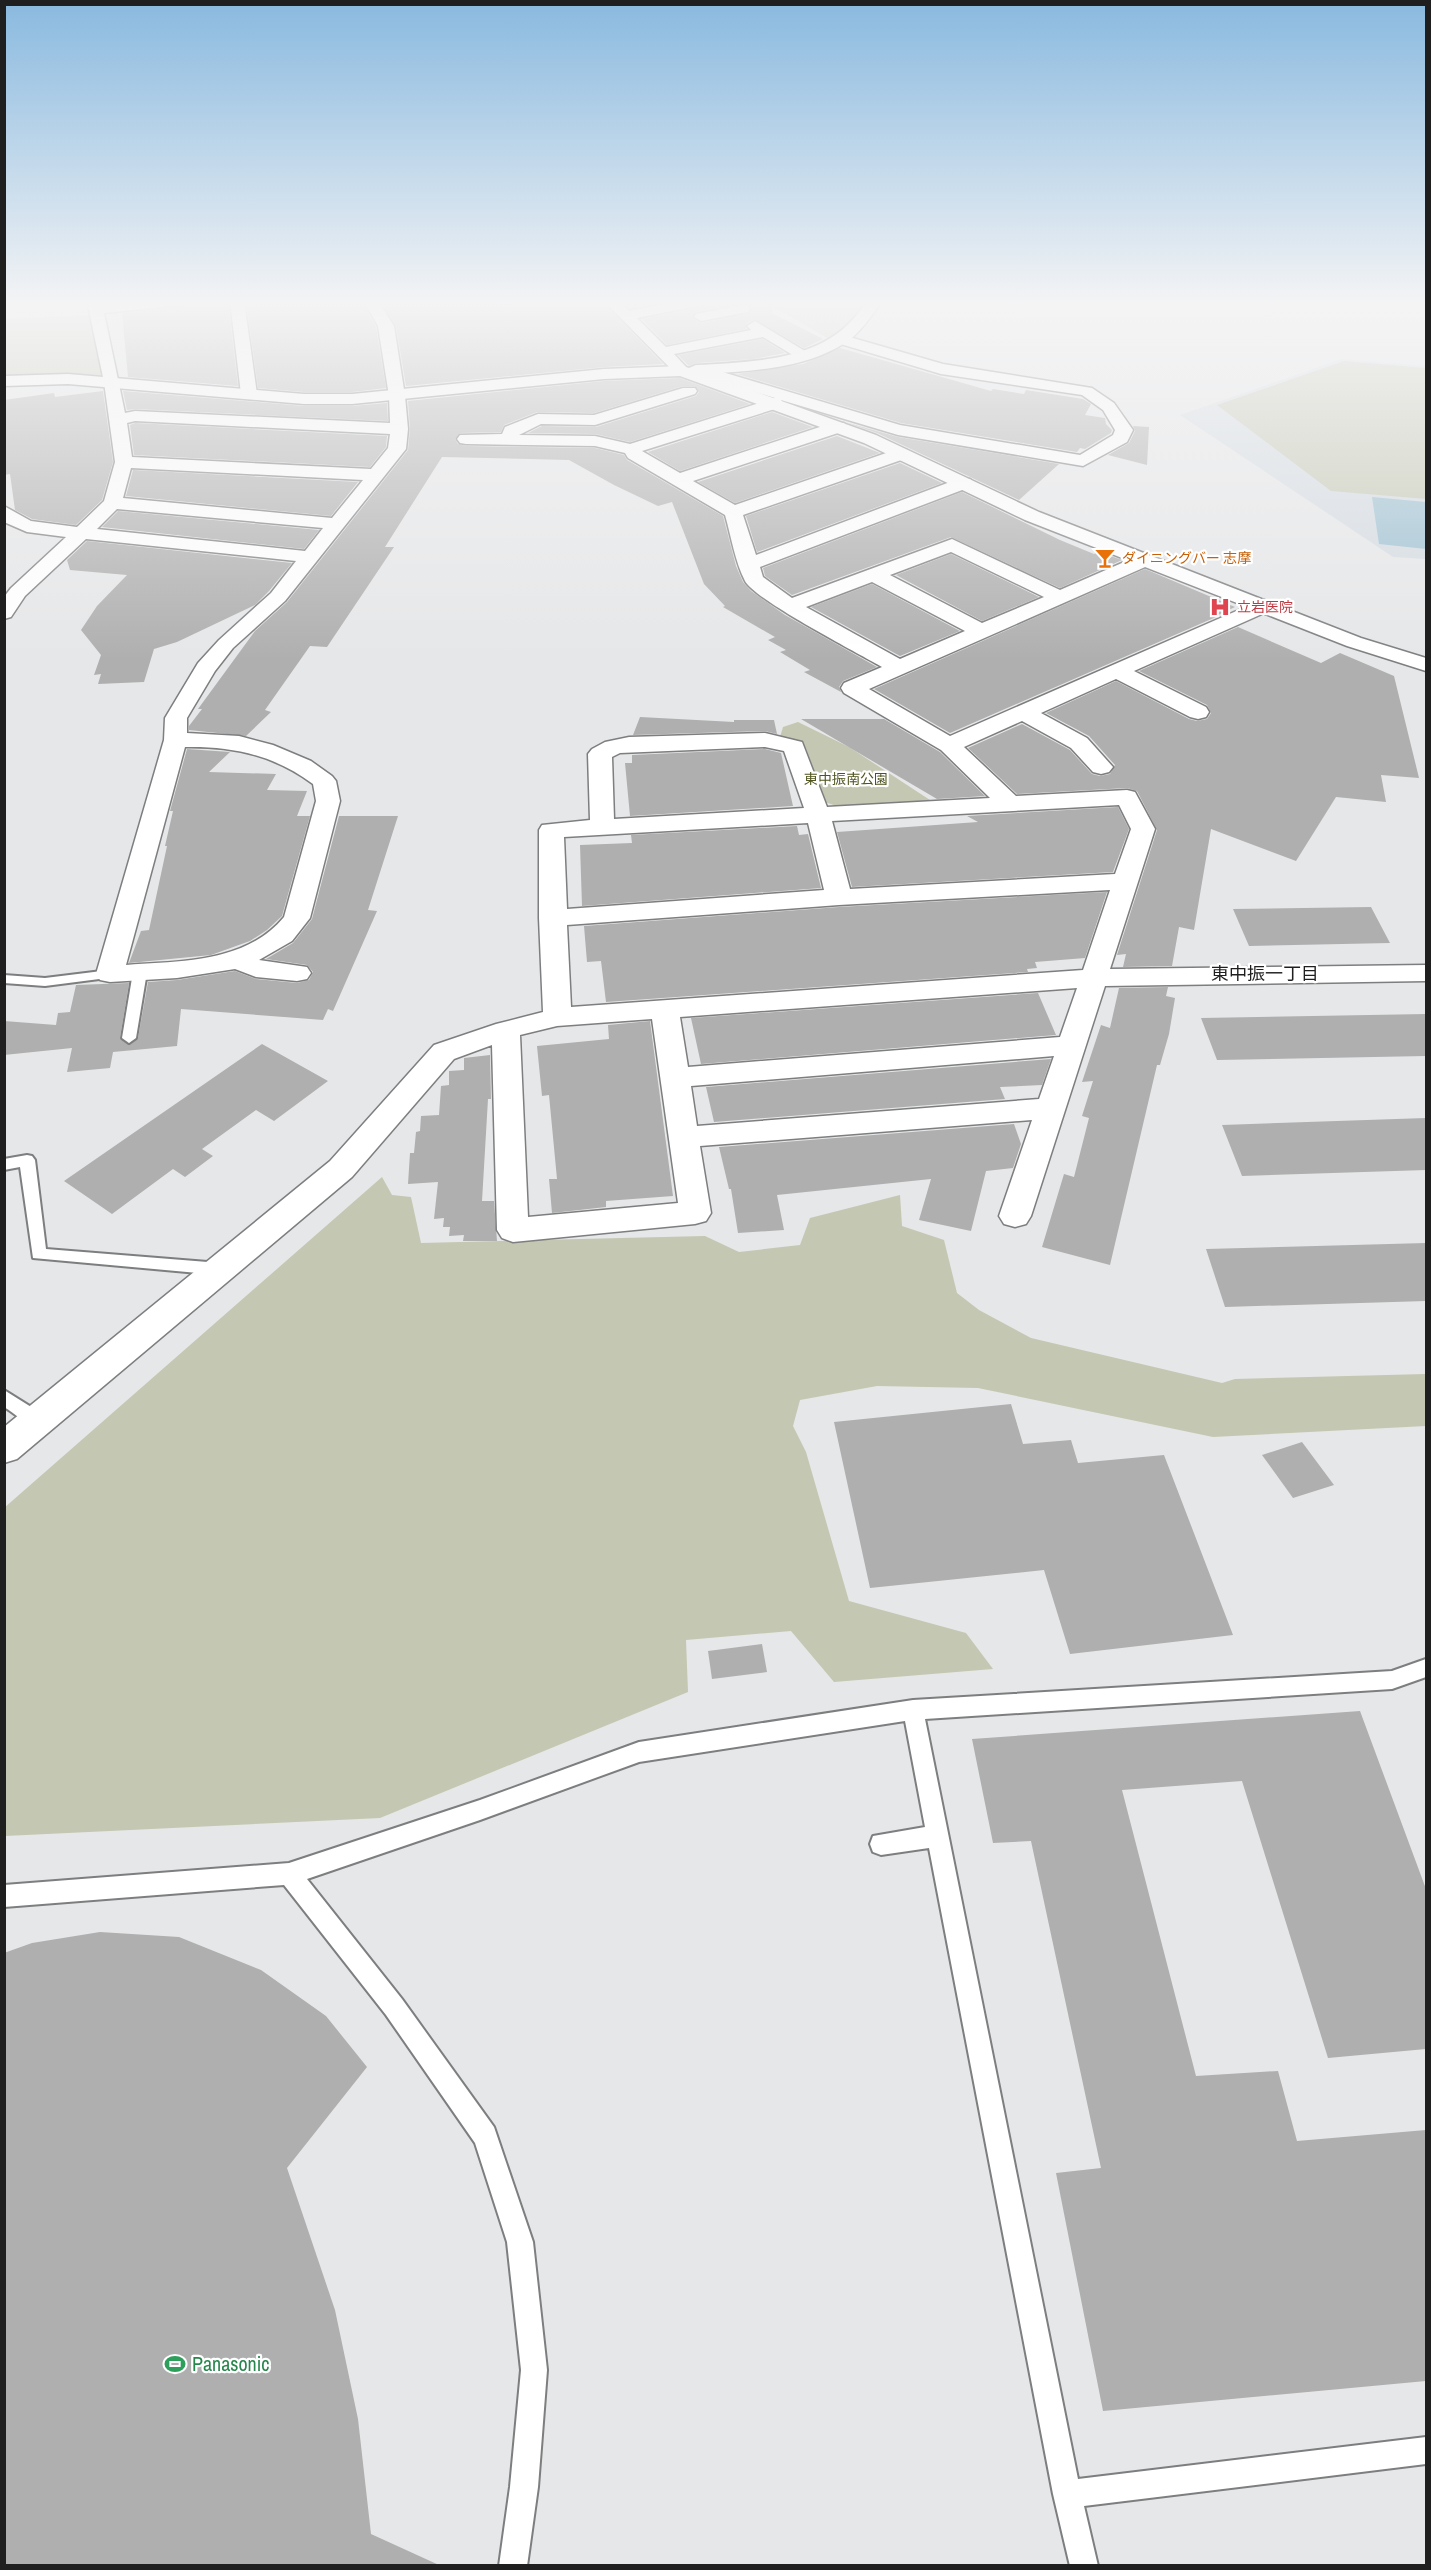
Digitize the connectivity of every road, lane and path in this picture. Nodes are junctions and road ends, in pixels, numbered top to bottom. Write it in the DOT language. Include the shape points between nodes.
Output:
graph roads {
  1 [pos="118,421"];
  2 [pos="235,421"];
  3 [pos="399,421"];
  4 [pos="533,421"];
  5 [pos="695,421"];
  6 [pos="717,421"];
  7 [pos="822,421"];
  8 [pos="865,421"];
  9 [pos="1119,421"];
  10 [pos="704,425"];
  11 [pos="838,427"];
  12 [pos="399,429"];
  13 [pos="466,439"];
  14 [pos="509,440"];
  15 [pos="631,449"];
  16 [pos="901,454"];
  17 [pos="124,462"];
  18 [pos="376,475"];
  19 [pos="678,480"];
  20 [pos="964,483"];
  21 [pos="112,503"];
  22 [pos="4,511"];
  23 [pos="733,512"];
  24 [pos="336,524"];
  25 [pos="81,533"];
  26 [pos="310,557"];
  27 [pos="1145,560"];
  28 [pos="748,565"];
  29 [pos="874,575"];
  30 [pos="1060,597"];
  31 [pos="790,606"];
  32 [pos="1264,606"];
  33 [pos="4,613"];
  34 [pos="981,631"];
  35 [pos="1426,665"];
  36 [pos="898,667"];
  37 [pos="1116,671"];
  38 [pos="1023,712"];
  39 [pos="1198,712"];
  40 [pos="175,740"];
  41 [pos="949,745"];
  42 [pos="1101,767"];
  43 [pos="1010,804"];
  44 [pos="818,814"];
  45 [pos="602,827"];
  46 [pos="1126,881"];
  47 [pos="839,897"];
  48 [pos="552,918"];
  49 [pos="236,959"];
  50 [pos="140,972"];
  51 [pos="297,973"];
  52 [pos="1426,973"];
  53 [pos="110,974"];
  54 [pos="1094,978"];
  55 [pos="4,979"];
  56 [pos="665,1009"];
  57 [pos="557,1017"];
  58 [pos="506,1030"];
  59 [pos="129,1038"];
  60 [pos="1071,1045"];
  61 [pos="675,1078"];
  62 [pos="1051,1108"];
  63 [pos="684,1137"];
  64 [pos="4,1165"];
  65 [pos="1015,1216"];
  66 [pos="220,1269"];
  67 [pos="4,1396"];
  68 [pos="38,1420"];
  69 [pos="4,1448"];
  70 [pos="1426,1668"];
  71 [pos="913,1710"];
  72 [pos="937,1836"];
  73 [pos="881,1844"];
  74 [pos="289,1874"];
  75 [pos="4,1896"];
  76 [pos="1426,2450"];
  77 [pos="1067,2494"];
  78 [pos="513,2565"];
  79 [pos="1084,2565"];
  1 -- 17 [label="street"];
  2 -- 12 [label="street"];
  3 -- 12 [label="street"];
  4 -- 14 [label="street" via="511,430"];
  5 -- 10 [label="street"];
  6 -- 10 [label="street"];
  7 -- 11 [label="street"];
  8 -- 9 [label="street" via="1083,461 1121,438 1124,430"];
  10 -- 15 [label="street"];
  11 -- 16 [label="street"];
  11 -- 19 [label="street"];
  12 -- 18 [label="street" via="396,449"];
  13 -- 14 [label="street"];
  14 -- 15 [label="street" via="595,441"];
  15 -- 19 [label="street"];
  16 -- 20 [label="street"];
  16 -- 23 [label="street"];
  17 -- 18 [label="street"];
  17 -- 21 [label="street"];
  18 -- 24 [label="street"];
  19 -- 23 [label="street"];
  20 -- 27 [label="street" via="1032,516"];
  20 -- 28 [label="street"];
  21 -- 24 [label="street"];
  21 -- 25 [label="street"];
  22 -- 25 [label="street" via="27,526"];
  23 -- 28 [label="street"];
  24 -- 26 [label="street"];
  25 -- 26 [label="street"];
  25 -- 33 [label="street" via="18,592"];
  26 -- 40 [label="street" via="278,597 226,644 206,668 176,718"];
  27 -- 30 [label="street"];
  27 -- 32 [label="street"];
  28 -- 31 [label="street" via="754,580"];
  29 -- 30 [label="street" via="952,545"];
  29 -- 31 [label="street"];
  29 -- 34 [label="street"];
  30 -- 34 [label="street"];
  31 -- 36 [label="street"];
  32 -- 35 [label="street" via="1354,642"];
  32 -- 37 [label="street"];
  34 -- 36 [label="street"];
  36 -- 41 [label="street" via="852,688"];
  37 -- 38 [label="street"];
  37 -- 39 [label="street"];
  38 -- 41 [label="street"];
  38 -- 42 [label="street" via="1078,743"];
  40 -- 49 [label="street" via="228,741 272,752 306,766 324,780 328,801 297,918 283,935"];
  40 -- 53 [label="street"];
  41 -- 43 [label="street"];
  43 -- 44 [label="street"];
  43 -- 46 [label="street" via="1127,797 1143,829"];
  44 -- 45 [label="street"];
  44 -- 45 [label="street" via="794,747 765,740 629,744 600,754"];
  44 -- 47 [label="street"];
  45 -- 48 [label="street" via="551,830"];
  46 -- 47 [label="street"];
  46 -- 54 [label="street"];
  47 -- 48 [label="street"];
  48 -- 57 [label="street"];
  49 -- 50 [label="street"];
  49 -- 51 [label="street" via="256,969"];
  50 -- 53 [label="street"];
  50 -- 59 [label="lane"];
  52 -- 54 [label="street"];
  53 -- 55 [label="lane" via="45,982"];
  54 -- 56 [label="street"];
  54 -- 60 [label="street"];
  56 -- 57 [label="street"];
  56 -- 61 [label="street"];
  57 -- 58 [label="street"];
  58 -- 63 [label="street" via="513,1230 695,1213"];
  58 -- 66 [label="street" via="444,1052 341,1169"];
  60 -- 61 [label="street"];
  60 -- 62 [label="street"];
  61 -- 63 [label="street"];
  62 -- 63 [label="street"];
  62 -- 65 [label="street"];
  64 -- 66 [label="lane" via="27,1160 39,1254"];
  66 -- 68 [label="street"];
  67 -- 68 [label="lane"];
  68 -- 69 [label="street"];
  70 -- 71 [label="lane" via="1392,1680"];
  71 -- 72 [label="lane"];
  71 -- 74 [label="lane" via="639,1752"];
  72 -- 73 [label="lane"];
  72 -- 77 [label="lane"];
  74 -- 75 [label="lane"];
  74 -- 78 [label="lane" via="394,2007 485,2136 520,2242 534,2370"];
  76 -- 77 [label="lane"];
  77 -- 79 [label="lane"];
}
